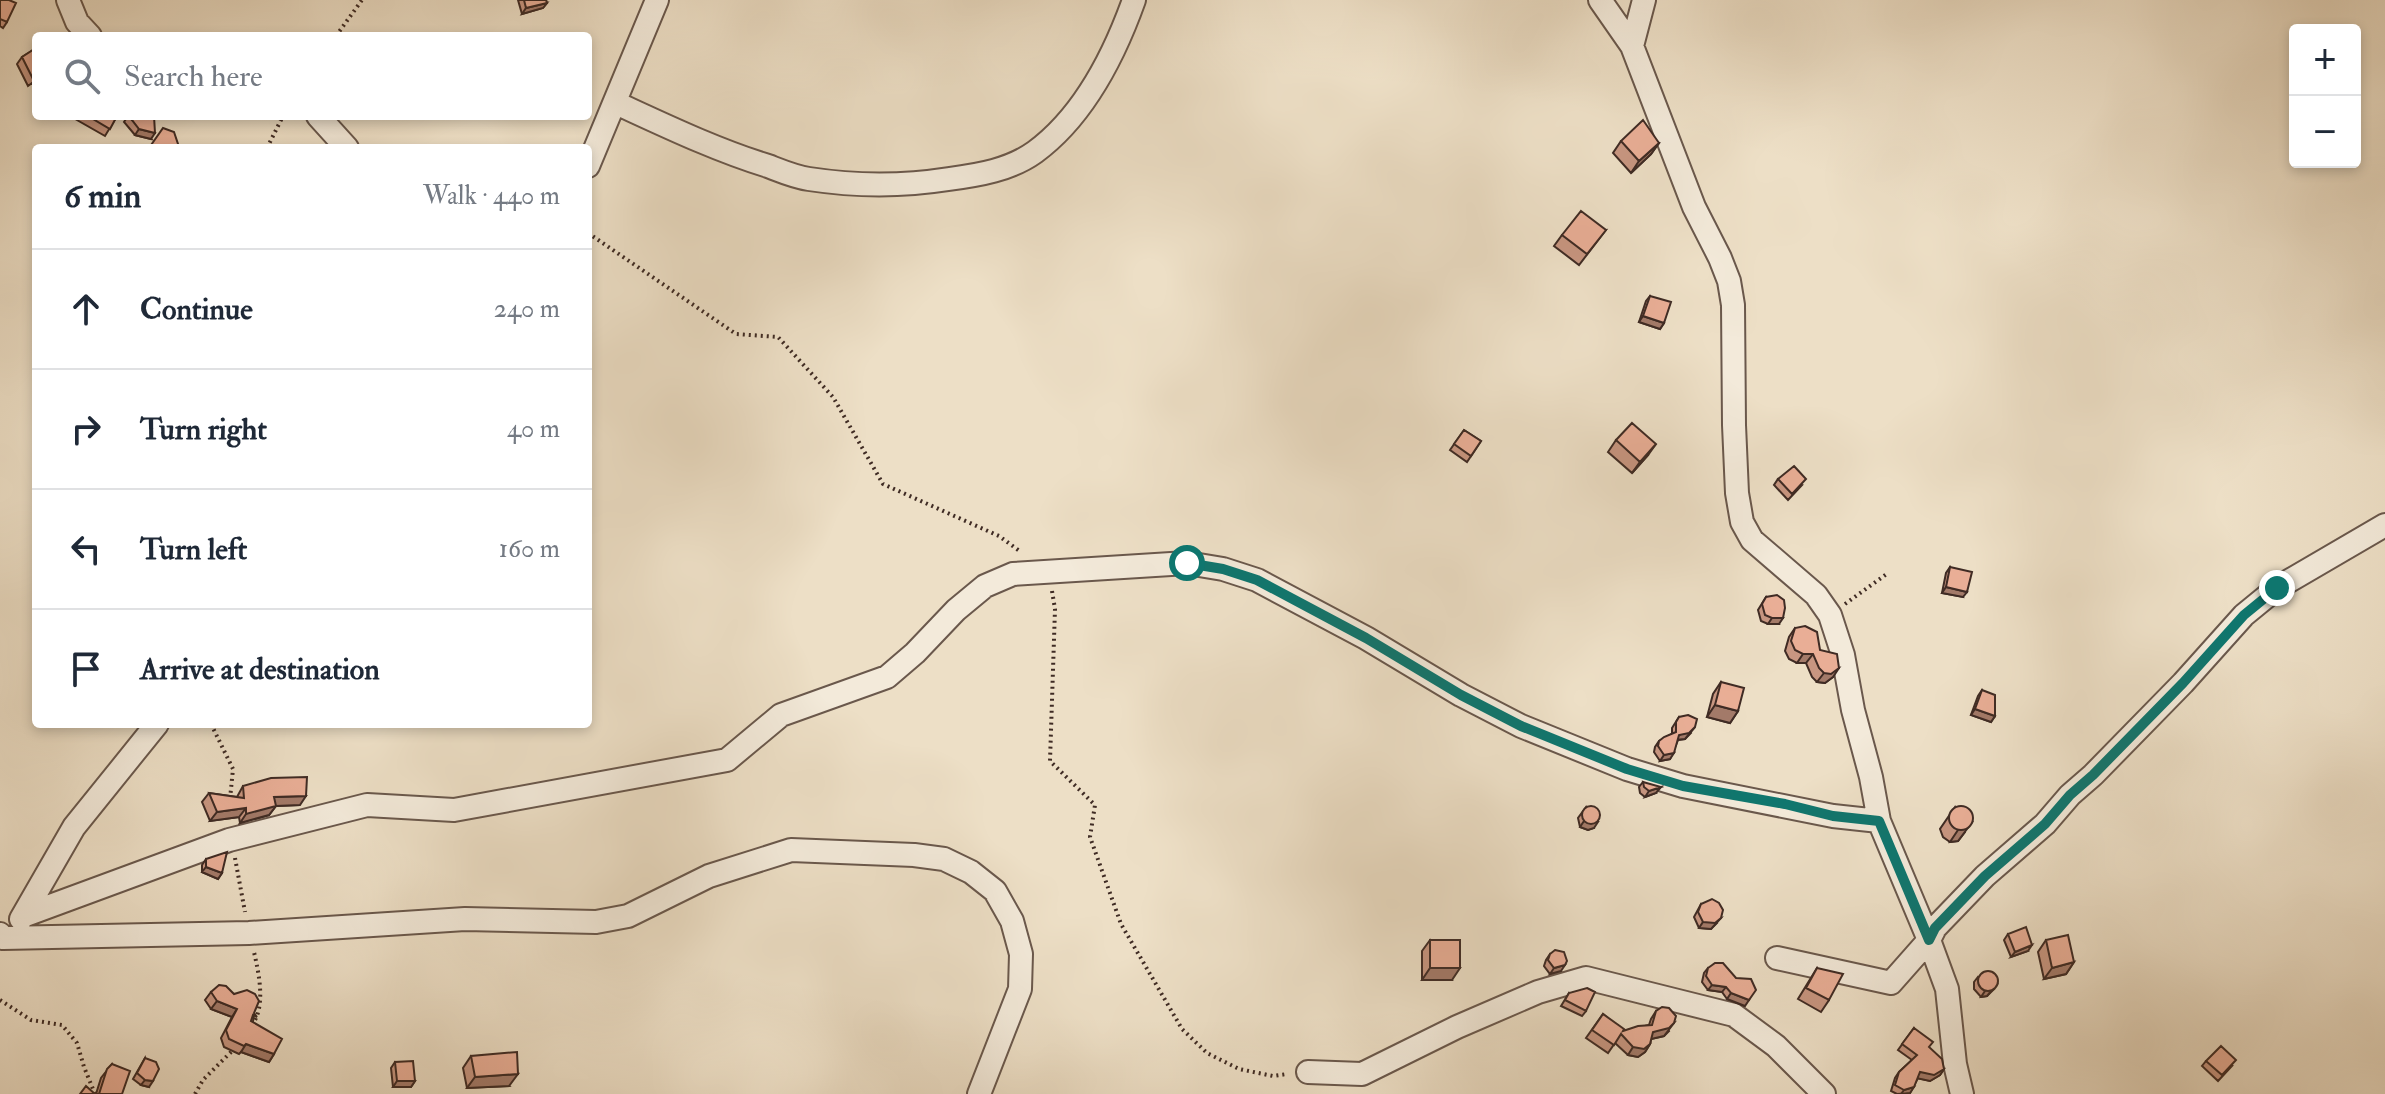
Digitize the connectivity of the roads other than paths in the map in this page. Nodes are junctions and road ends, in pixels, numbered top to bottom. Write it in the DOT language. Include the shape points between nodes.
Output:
graph roads {
  1 [pos="68,0"];
  2 [pos="657,0"];
  3 [pos="1134,0"];
  4 [pos="1600,0"];
  5 [pos="1644,0"];
  6 [pos="86,32"];
  7 [pos="1632,46"];
  8 [pos="616,103"];
  9 [pos="322,120"];
  10 [pos="343,144"];
  11 [pos="592,157"];
  12 [pos="2385,525"];
  13 [pos="154,728"];
  14 [pos="1879,821"];
  15 [pos="23,916"];
  16 [pos="1,940"];
  17 [pos="1929,940"];
  18 [pos="1777,958"];
  19 [pos="1308,1072"];
  20 [pos="979,1094"];
  21 [pos="1824,1094"];
  22 [pos="1962,1094"];
  1 -- 6 [label="street"];
  2 -- 8 [label="street"];
  3 -- 8 [label="street" via="1121,34 1071,120 1034,153 990,174 867,184 807,179 742,158"];
  4 -- 7 [label="street"];
  5 -- 7 [label="street"];
  7 -- 14 [label="street" via="1694,207 1729,281 1742,522 1752,540 1816,595 1830,615"];
  8 -- 11 [label="street"];
  9 -- 10 [label="street"];
  12 -- 17 [label="street" via="2277,588 2244,615 2045,824 1985,876"];
  13 -- 15 [label="street" via="74,827"];
  14 -- 15 [label="street" via="1683,786 1584,753 1461,695 1257,580 1187,563 1013,574 985,586 887,677 781,715 727,760 454,810 367,805 229,840"];
  14 -- 17 [label="street"];
  15 -- 16 [label="street"];
  16 -- 20 [label="street" via="249,933 465,919 596,922 628,916 709,876 791,850 944,859 995,891 1012,921 1021,954 1020,989"];
  17 -- 18 [label="street" via="1891,983"];
  17 -- 22 [label="street" via="1947,989"];
  19 -- 21 [label="street" via="1362,1074 1457,1027 1586,978 1734,1015 1776,1046"];
}
